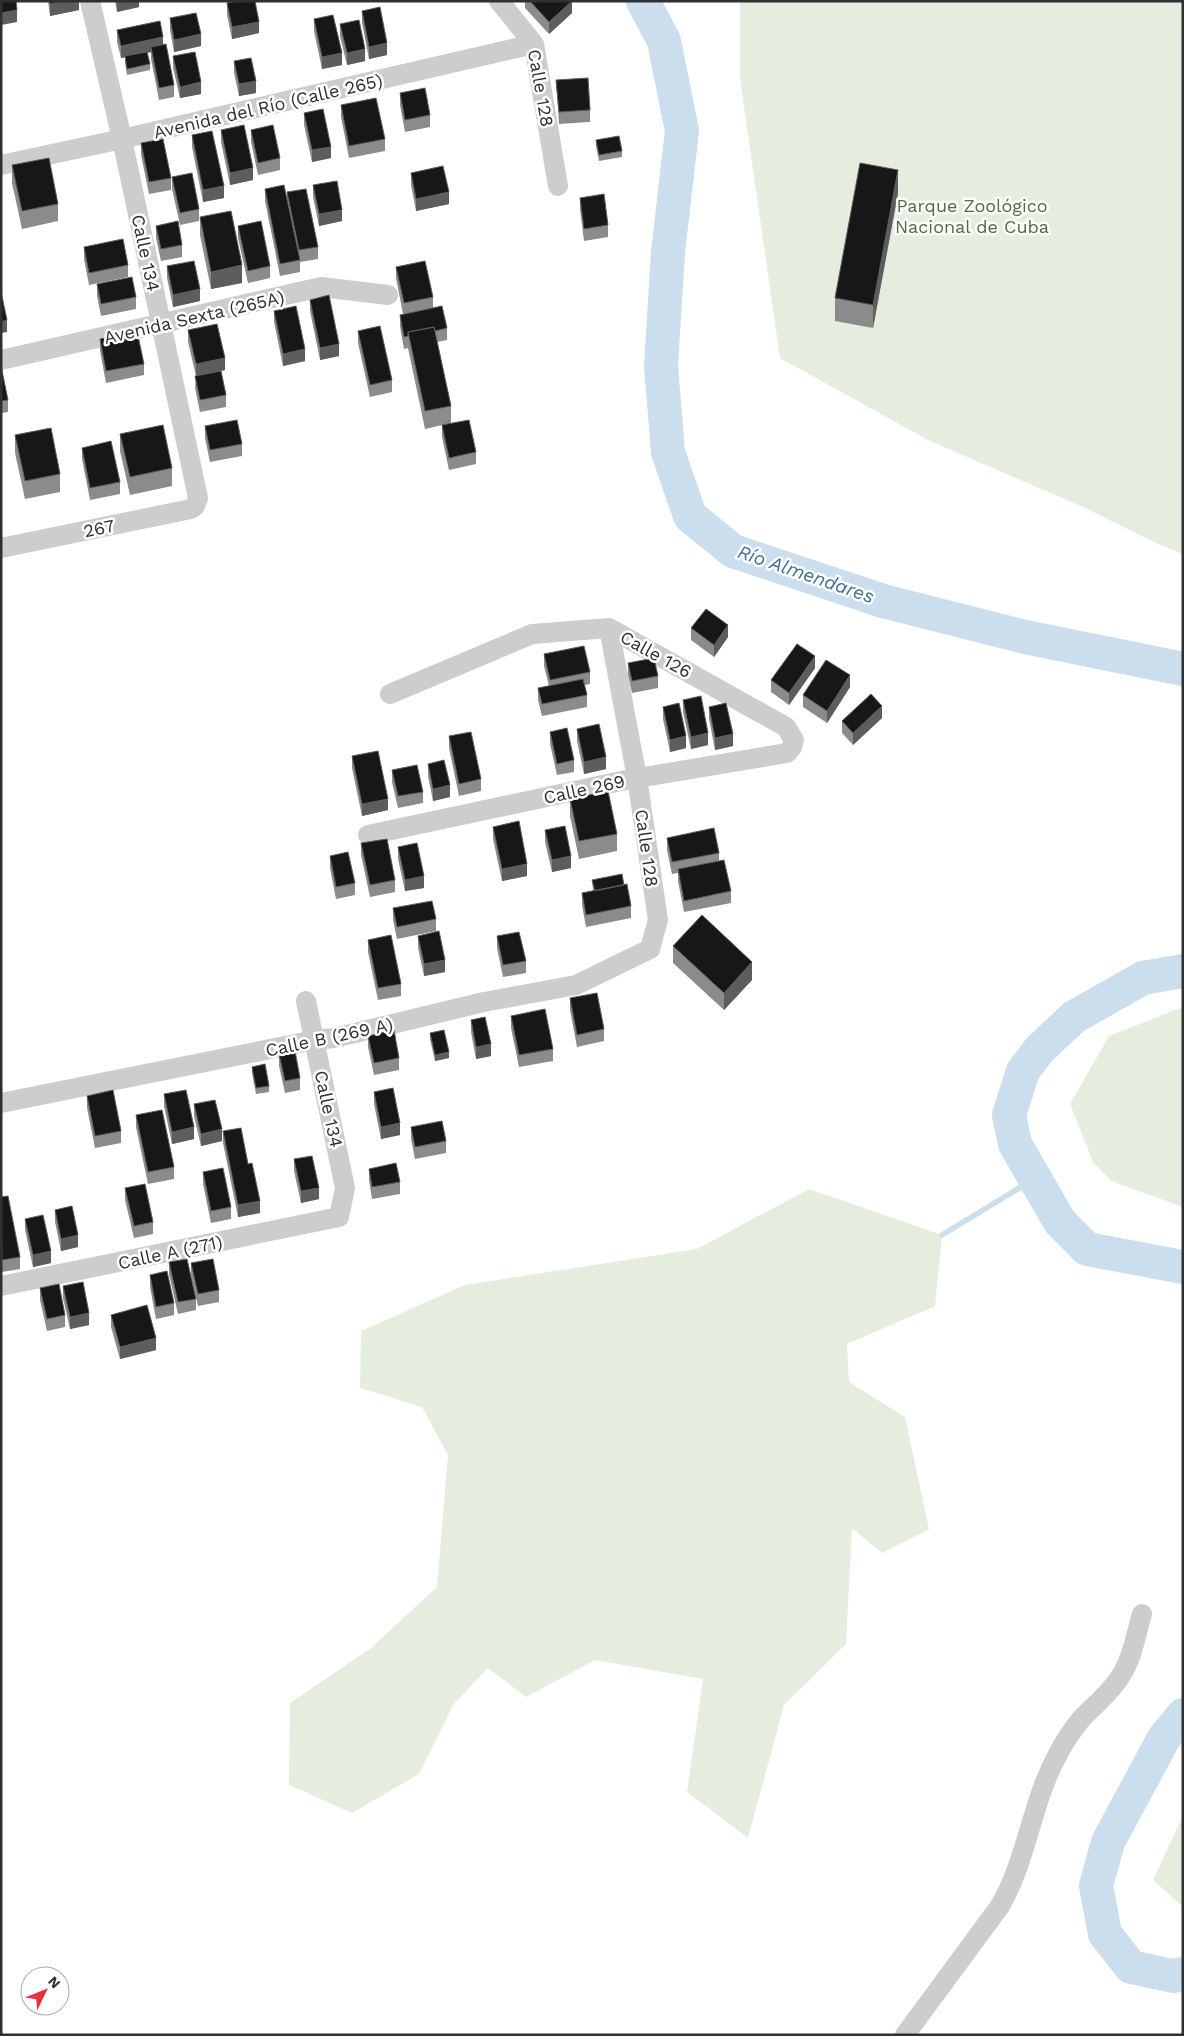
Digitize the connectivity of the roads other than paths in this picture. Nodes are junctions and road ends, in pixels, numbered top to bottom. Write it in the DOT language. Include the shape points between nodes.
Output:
graph roads {
  1 [pos="90,1"];
  2 [pos="499,1"];
  3 [pos="534,44"];
  4 [pos="122,139"];
  5 [pos="1,165"];
  6 [pos="558,186"];
  7 [pos="388,295"];
  8 [pos="161,325"];
  9 [pos="1,360"];
  10 [pos="195,506"];
  11 [pos="1,548"];
  12 [pos="609,628"];
  13 [pos="390,694"];
  14 [pos="794,740"];
  15 [pos="637,778"];
  16 [pos="368,835"];
  17 [pos="650,949"];
  18 [pos="306,1001"];
  19 [pos="315,1040"];
  20 [pos="1,1103"];
  21 [pos="339,1217"];
  22 [pos="1,1286"];
  23 [pos="1142,1614"];
  24 [pos="906,2035"];
  1 -- 4 [label="street, Calle 134"];
  2 -- 3 [label="street, Calle 128"];
  3 -- 4 [label="street, Avenida del Río (Calle 265)"];
  3 -- 6 [label="street, Calle 128"];
  4 -- 5 [label="street, Avenida del Río (Calle 265)"];
  4 -- 8 [label="street, Calle 134"];
  7 -- 8 [label="street, Avenida Sexta (265A)" via="321,288"];
  8 -- 9 [label="street, Avenida Sexta (265A)"];
  8 -- 10 [label="street, Calle 134" via="198,498"];
  10 -- 11 [label="street, 267"];
  12 -- 13 [label="street, Calle 126" via="532,634"];
  12 -- 14 [label="street, Calle 126" via="786,727"];
  12 -- 15 [label="street, Calle 128"];
  14 -- 15 [label="street, Calle 269" via="787,754"];
  15 -- 16 [label="street, Calle 269"];
  15 -- 17 [label="street, Calle 128" via="658,920"];
  17 -- 19 [label="street, Calle B (269 A)" via="576,985"];
  18 -- 19 [label="street, Calle 134"];
  19 -- 20 [label="street, Calle B (269 A)"];
  19 -- 21 [label="street, Calle 134" via="345,1188"];
  21 -- 22 [label="street, Calle A (271)"];
  23 -- 24 [label="street" via="1123,1672 1068,1735 1056,1757 1042,1788 1010,1889"];
}
